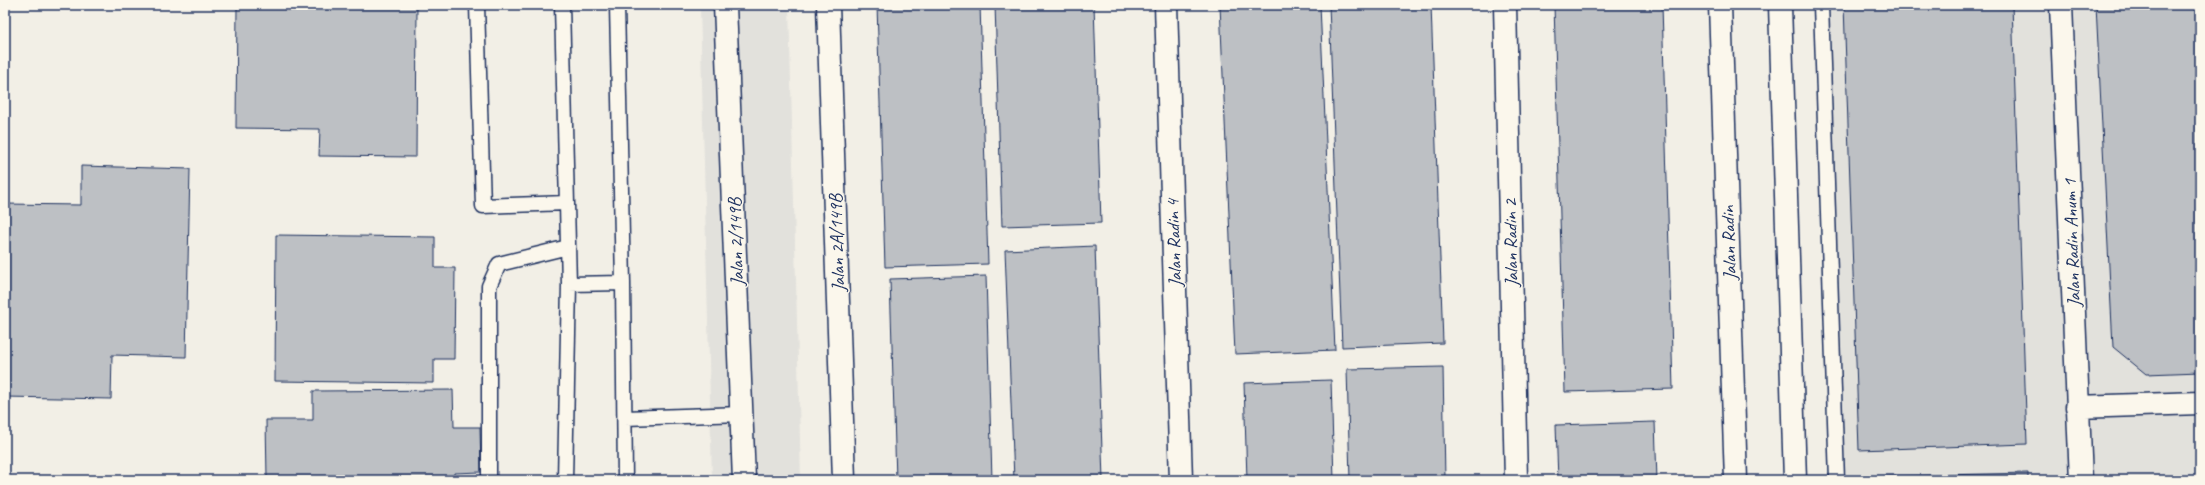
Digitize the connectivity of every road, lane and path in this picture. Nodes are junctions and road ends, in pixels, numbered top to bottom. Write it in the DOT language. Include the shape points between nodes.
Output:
graph roads {
  1 [pos="477,5"];
  2 [pos="562,5"];
  3 [pos="617,5"];
  4 [pos="725,5"];
  5 [pos="828,5"];
  6 [pos="1166,5"];
  7 [pos="1505,5"];
  8 [pos="1720,5"];
  9 [pos="1780,5"];
  10 [pos="1821,5"];
  11 [pos="2061,5"];
  12 [pos="568,203"];
  13 [pos="568,247"];
  14 [pos="623,283"];
  15 [pos="569,284"];
  16 [pos="2200,403"];
  17 [pos="2077,406"];
  18 [pos="742,414"];
  19 [pos="625,418"];
  20 [pos="489,480"];
  21 [pos="565,480"];
  22 [pos="625,480"];
  23 [pos="744,480"];
  24 [pos="844,480"];
  25 [pos="1181,480"];
  26 [pos="1516,480"];
  27 [pos="1736,480"];
  28 [pos="1795,480"];
  29 [pos="1837,480"];
  30 [pos="2080,480"];
  1 -- 12 [label="lane" via="483,206"];
  2 -- 12 [label="lane"];
  3 -- 14 [label="lane"];
  4 -- 18 [label="street, Jalan 2/149B"];
  5 -- 24 [label="street, Jalan 2A/149B"];
  6 -- 25 [label="street, Jalan Radin 4"];
  7 -- 26 [label="street, Jalan Radin 2"];
  8 -- 27 [label="street, Jalan Radin"];
  9 -- 28 [label="street"];
  10 -- 29 [label="lane"];
  11 -- 17 [label="street, Jalan Radin Anum 1"];
  12 -- 13 [label="lane"];
  13 -- 15 [label="lane"];
  13 -- 20 [label="lane" via="499,264 489,286"];
  14 -- 15 [label="lane"];
  14 -- 19 [label="lane"];
  15 -- 21 [label="lane"];
  16 -- 17 [label="street"];
  17 -- 30 [label="street, Jalan Radin Anum 1"];
  18 -- 19 [label="lane"];
  18 -- 23 [label="street, Jalan 2/149B"];
  19 -- 22 [label="lane"];
}
